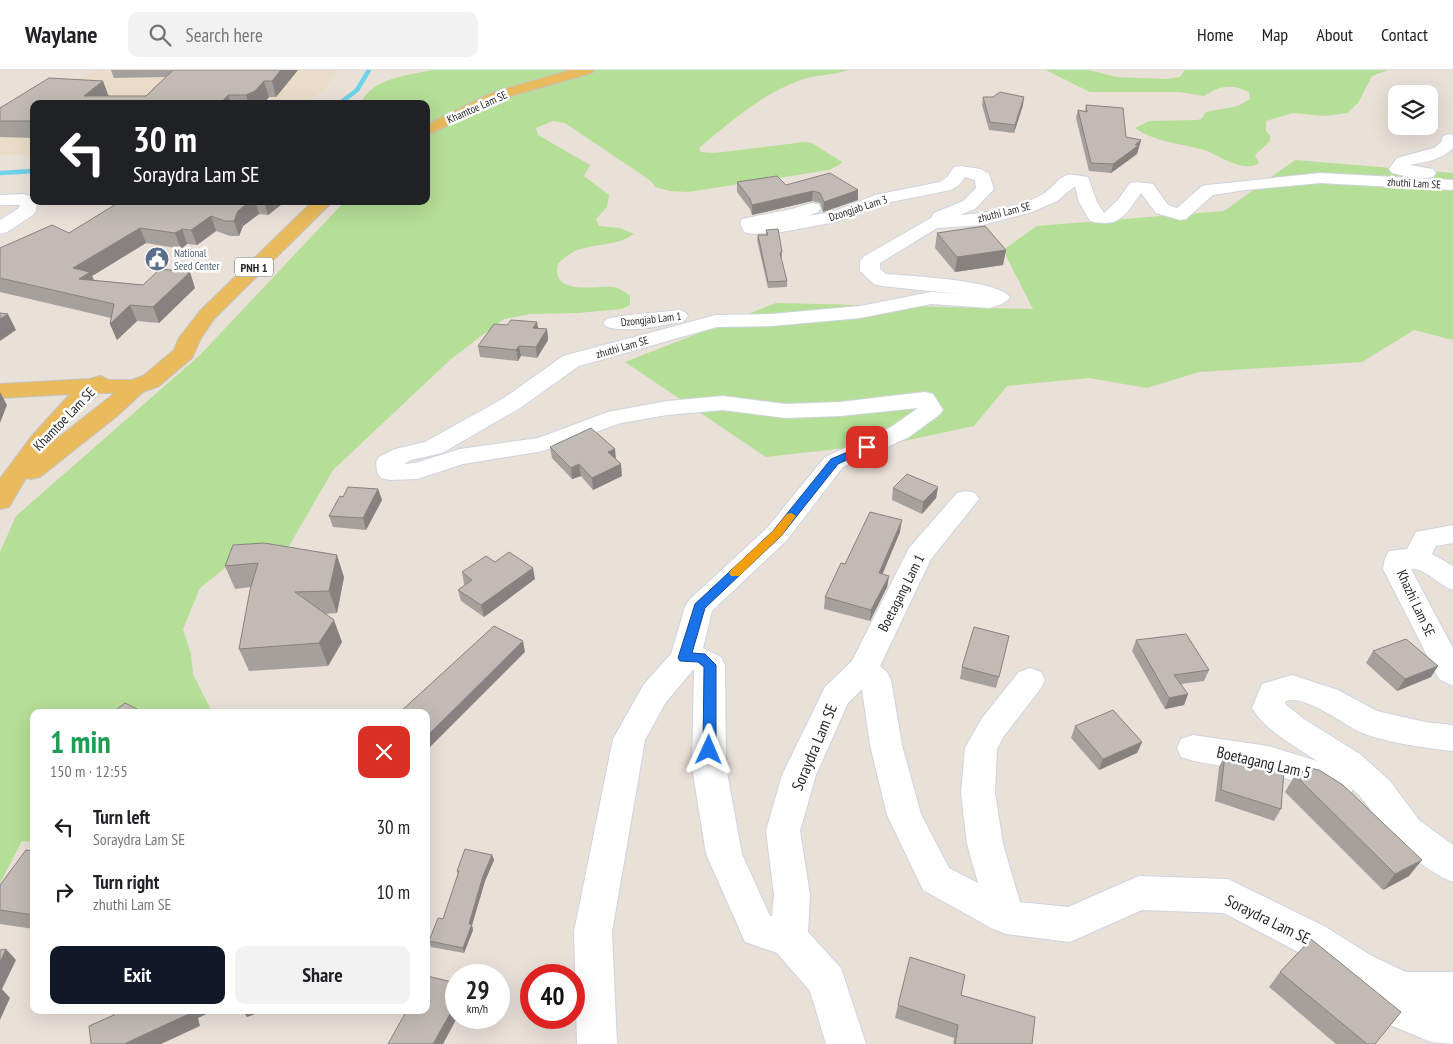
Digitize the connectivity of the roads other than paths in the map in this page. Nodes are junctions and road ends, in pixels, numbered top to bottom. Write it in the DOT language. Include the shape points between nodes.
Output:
graph roads {
  1 [pos="587,70"];
  2 [pos="430,128"];
  3 [pos="1448,139"];
  4 [pos="1453,174"];
  5 [pos="1453,185"];
  6 [pos="0,200"];
  7 [pos="320,205"];
  8 [pos="812,208"];
  9 [pos="933,223"];
  10 [pos="0,228"];
  11 [pos="614,322"];
  12 [pos="716,322"];
  13 [pos="190,338"];
  14 [pos="92,386"];
  15 [pos="135,387"];
  16 [pos="0,392"];
  17 [pos="109,411"];
  18 [pos="67,412"];
  19 [pos="3,496"];
  20 [pos="966,499"];
  21 [pos="1453,534"];
  22 [pos="1416,558"];
  23 [pos="1453,580"];
  24 [pos="685,658"];
  25 [pos="863,669"];
  26 [pos="1453,674"];
  27 [pos="1030,680"];
  28 [pos="1453,738"];
  29 [pos="1193,748"];
  30 [pos="1453,866"];
  31 [pos="1453,870"];
  32 [pos="1006,917"];
  33 [pos="789,938"];
  34 [pos="1358,968"];
  35 [pos="1453,991"];
  36 [pos="1453,1026"];
  37 [pos="597,1044"];
  38 [pos="846,1044"];
  1 -- 2 [label="main road, Khamtoe Lam SE" via="499,95"];
  3 -- 4 [label="street" via="1450,143 1443,151 1403,162 1398,169"];
  5 -- 9 [label="street, zhuthi Lam SE" via="1320,178 1245,185 1208,190 1180,215 1162,208 1148,188 1136,187 1108,219 1096,217 1082,182 1071,180 1051,197 1026,208 983,219"];
  6 -- 10 [label="street" via="29,203 27,211"];
  7 -- 13 [label="main road, Khamtoe Lam SE / PNH 1" via="207,315"];
  8 -- 9 [label="street, Dzongjab Lam 3" via="749,223 750,228 836,217 881,199 945,186 960,171 983,178 985,189 969,204 944,214"];
  9 -- 12 [label="street, zhuthi Lam SE" via="870,261 870,272 881,280 986,291 1000,297 989,302 931,298 860,312"];
  11 -- 12 [label="street, Dzongjab Lam 1" via="657,320 690,314"];
  12 -- 24 [label="street, zhuthi Lam SE" via="571,361 512,403 433,448 404,454 388,462 390,472 417,471 460,458 544,444 616,417 667,408 723,402 786,411 840,409 926,399 931,410 900,432 834,462 777,534 699,607"];
  13 -- 14 [label="main road, Khamtoe Lam SE / PNH 1" via="152,362"];
  13 -- 15 [label="main road, Khamtoe Lam SE / PNH 1" via="184,353 169,367 151,381"];
  14 -- 15 [label="main road"];
  14 -- 16 [label="main road, PNH 1"];
  14 -- 18 [label="main road, Khamtoe Lam SE"];
  15 -- 17 [label="main road, PNH 1"];
  16 -- 18 [label="main road, PNH 1" via="47,409"];
  17 -- 18 [label="main road, PNH 1"];
  17 -- 19 [label="main road, Khamtoe Lam SE"];
  18 -- 19 [label="main road, Khamtoe Lam SE" via="23,462"];
  20 -- 25 [label="street, Boetagang Lam 1" via="919,555"];
  21 -- 22 [label="street" via="1426,538"];
  22 -- 23 [label="street, Khazhi Lam SE" via="1433,564"];
  22 -- 26 [label="street, Khazhi Lam SE" via="1399,558 1397,569"];
  24 -- 33 [label="street" via="700,658 710,665 709,767 724,854 758,930"];
  24 -- 37 [label="street" via="655,693 629,739 593,932"];
  25 -- 32 [label="street, Soraydra Lam SE" via="876,680 886,745 904,815 936,880"];
  25 -- 33 [label="street, Soraydra Lam SE" via="836,696 799,775 783,830 792,895"];
  27 -- 32 [label="street" via="993,727 981,748 978,792 985,844"];
  28 -- 30 [label="street" via="1369,722 1327,699 1292,687 1273,693 1268,708 1348,764 1378,791 1407,831"];
  29 -- 31 [label="street, Boetagang Lam 5" via="1321,775 1346,790 1400,839 1435,864"];
  32 -- 34 [label="street, Soraydra Lam SE" via="1070,925 1139,893 1228,896 1310,938"];
  33 -- 38 [label="street" via="827,980"];
  34 -- 35 [label="street, Soraydra Lam SE" via="1404,991"];
  34 -- 36 [label="street" via="1376,992 1406,1014 1438,1025"];
}
